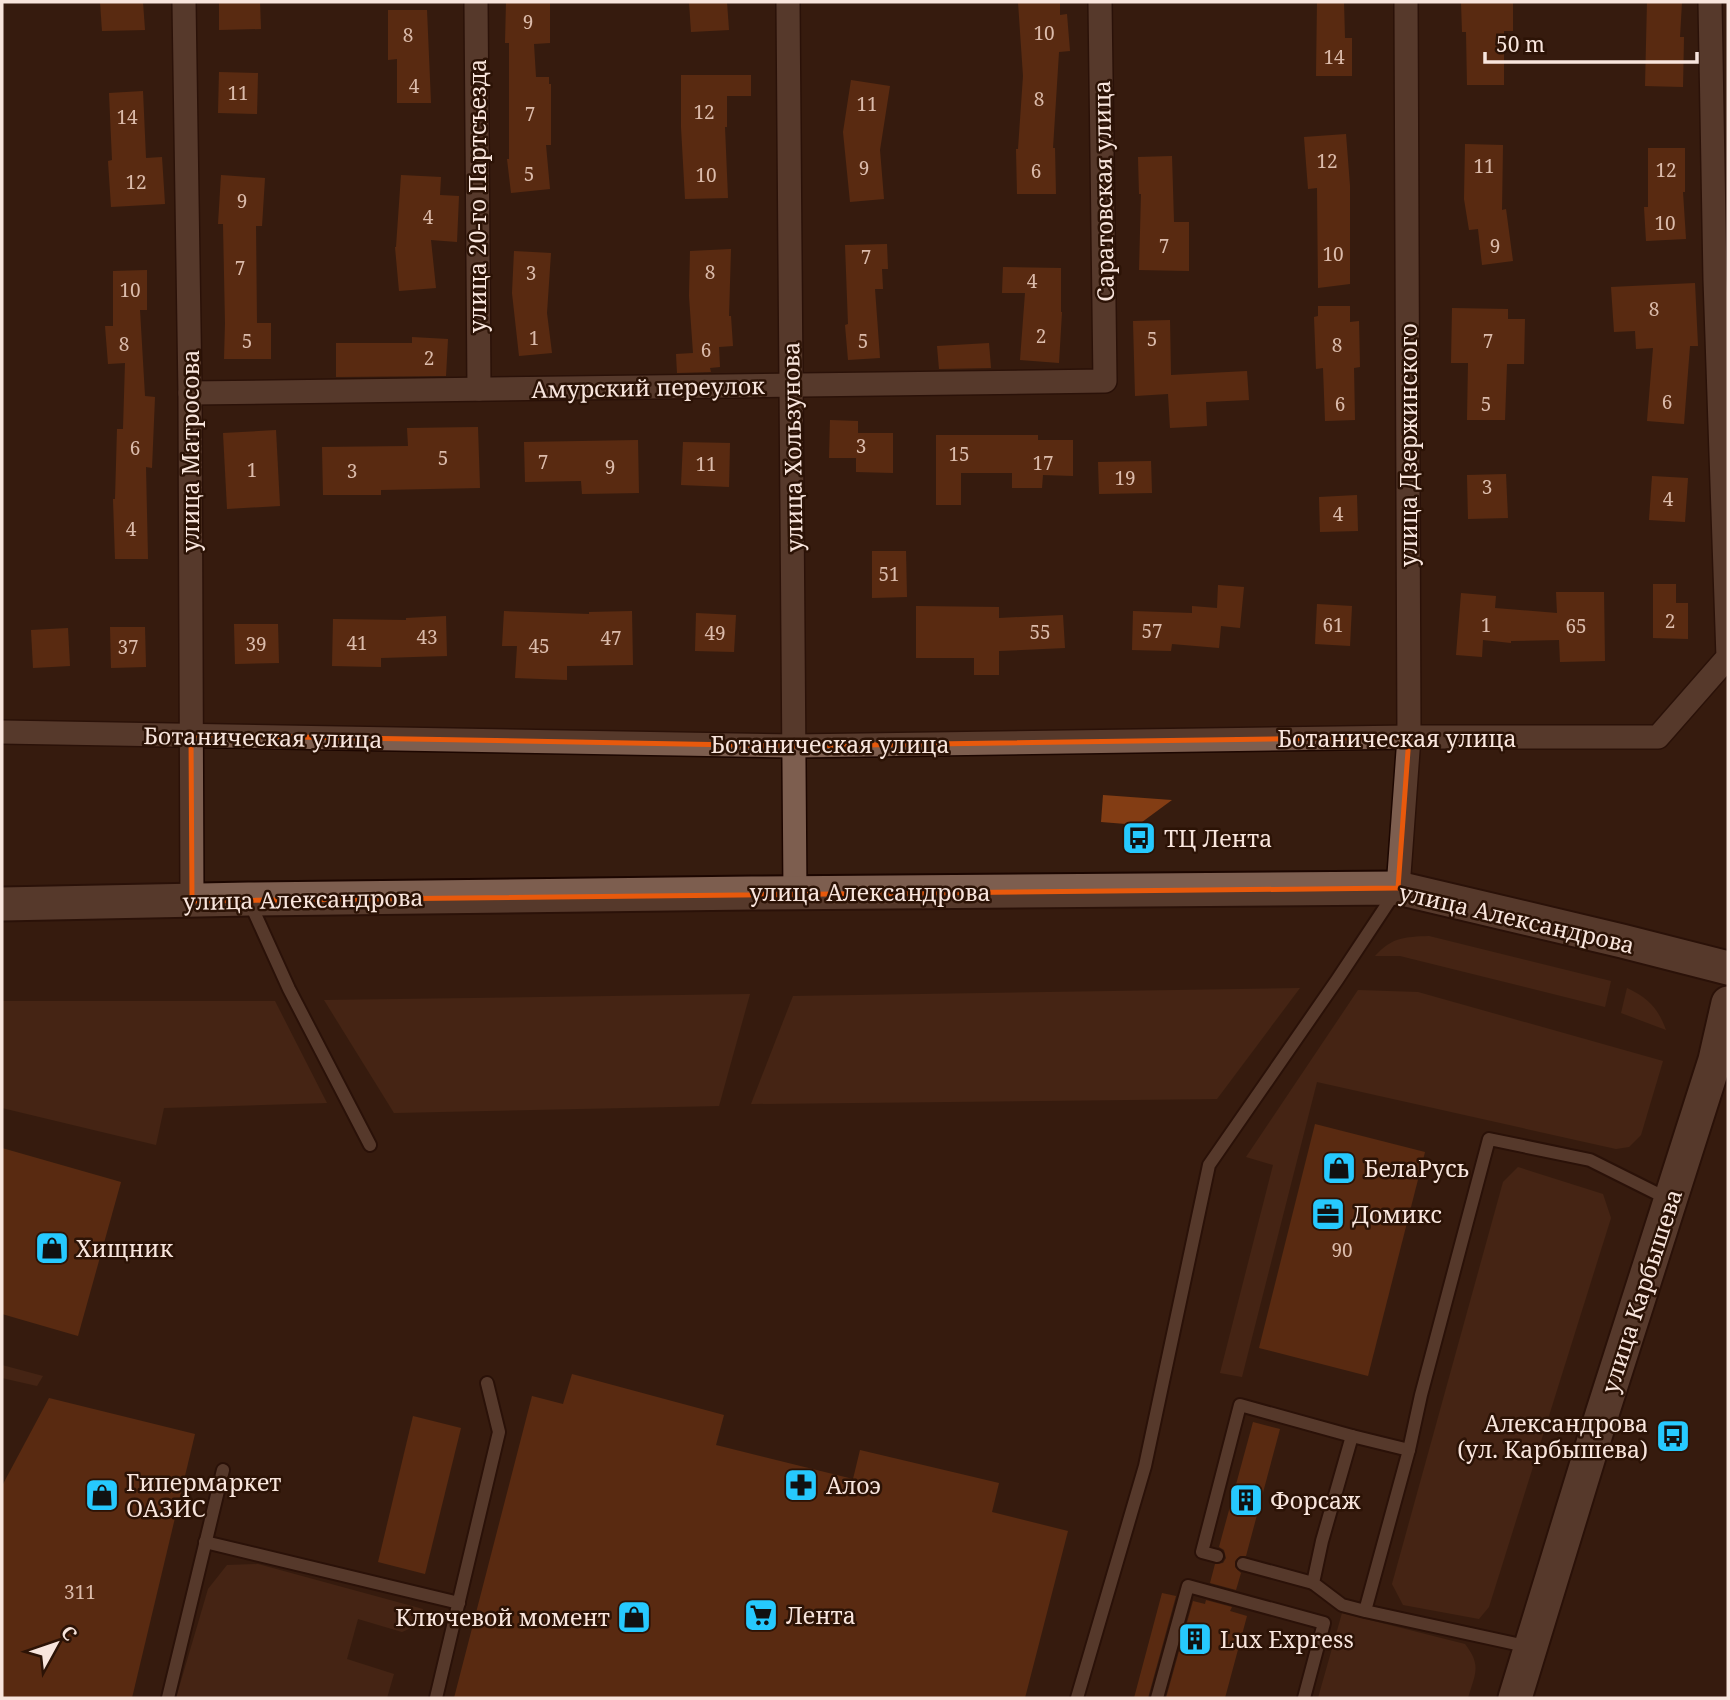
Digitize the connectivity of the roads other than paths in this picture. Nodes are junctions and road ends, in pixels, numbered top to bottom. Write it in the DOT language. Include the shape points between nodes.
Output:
graph roads {
  1 [pos="184,2"];
  2 [pos="476,2"];
  3 [pos="788,2"];
  4 [pos="1100,2"];
  5 [pos="1406,2"];
  6 [pos="1710,2"];
  7 [pos="1105,381"];
  8 [pos="792,385"];
  9 [pos="479,389"];
  10 [pos="190,393"];
  11 [pos="2,732"];
  12 [pos="191,735"];
  13 [pos="1409,737"];
  14 [pos="795,747"];
  15 [pos="1398,888"];
  16 [pos="795,893"];
  17 [pos="248,899"];
  18 [pos="192,901"];
  19 [pos="2,904"];
  20 [pos="1728,968"];
  21 [pos="1728,1003"];
  22 [pos="370,1145"];
  23 [pos="1671,1200"];
  24 [pos="487,1383"];
  25 [pos="1352,1436"];
  26 [pos="1409,1450"];
  27 [pos="223,1470"];
  28 [pos="205,1542"];
  29 [pos="1217,1556"];
  30 [pos="1243,1564"];
  31 [pos="1313,1583"];
  32 [pos="459,1603"];
  33 [pos="1365,1611"];
  34 [pos="1530,1647"];
  35 [pos="168,1698"];
  36 [pos="436,1698"];
  37 [pos="1077,1698"];
  38 [pos="1157,1698"];
  39 [pos="1304,1698"];
  40 [pos="1516,1698"];
  1 -- 10 [label="street, улица Матросова"];
  2 -- 9 [label="street, улица 20-го Партсъезда"];
  3 -- 8 [label="street, улица Хользунова"];
  4 -- 7 [label="street, Саратовская улица"];
  5 -- 13 [label="street, улица Дзержинского"];
  6 -- 13 [label="street, Ботаническая улица" via="1728,657 1658,737"];
  7 -- 8 [label="street, Амурский переулок"];
  8 -- 9 [label="street, Амурский переулок"];
  8 -- 14 [label="street, улица Хользунова"];
  9 -- 10 [label="street, Амурский переулок"];
  10 -- 12 [label="street, улица Матросова"];
  11 -- 12 [label="street, Ботаническая улица"];
  12 -- 14 [label="street, Ботаническая улица"];
  12 -- 18 [label="street, улица Матросова"];
  13 -- 14 [label="street, Ботаническая улица"];
  13 -- 15 [label="street, улица Дзержинского"];
  14 -- 16 [label="street, улица Хользунова"];
  15 -- 16 [label="main road, улица Александрова"];
  15 -- 20 [label="main road, улица Александрова"];
  15 -- 37 [label="lane" via="1209,1165 1145,1466"];
  16 -- 17 [label="main road, улица Александрова"];
  17 -- 18 [label="main road, улица Александрова"];
  17 -- 22 [label="lane"];
  18 -- 19 [label="main road, улица Александрова"];
  21 -- 23 [label="main road, улица Карбышева"];
  23 -- 26 [label="lane" via="1590,1160 1489,1139"];
  23 -- 34 [label="main road, улица Карбышева"];
  24 -- 32 [label="lane" via="499,1433"];
  25 -- 26 [label="lane"];
  25 -- 29 [label="lane" via="1240,1405 1202,1552"];
  25 -- 31 [label="lane"];
  26 -- 33 [label="lane"];
  27 -- 28 [label="lane"];
  28 -- 32 [label="lane"];
  28 -- 35 [label="lane"];
  30 -- 31 [label="lane"];
  31 -- 33 [label="lane" via="1342,1605"];
  32 -- 36 [label="lane"];
  33 -- 34 [label="lane"];
  34 -- 40 [label="main road, улица Карбышева"];
  38 -- 39 [label="lane" via="1188,1586 1324,1623"];
}
